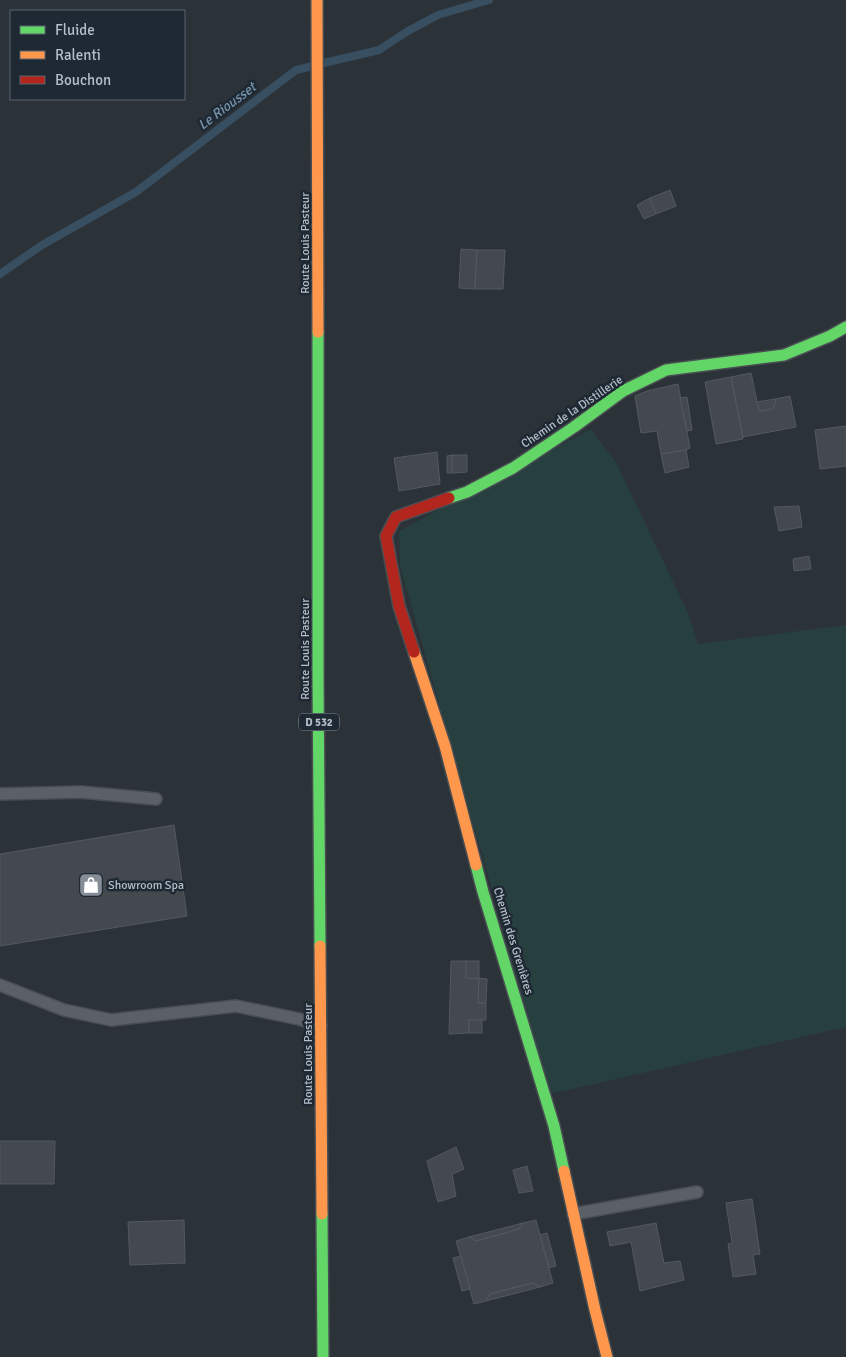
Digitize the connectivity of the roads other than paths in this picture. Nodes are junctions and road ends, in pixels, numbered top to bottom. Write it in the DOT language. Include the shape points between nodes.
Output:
graph roads {
  1 [pos="317,0"];
  2 [pos="846,327"];
  3 [pos="386,536"];
  4 [pos="0,794"];
  5 [pos="156,799"];
  6 [pos="0,985"];
  7 [pos="321,1026"];
  8 [pos="696,1192"];
  9 [pos="573,1214"];
  10 [pos="323,1357"];
  11 [pos="607,1357"];
  1 -- 7 [label="street, Route Louis Pasteur / D 532"];
  2 -- 3 [label="street, Chemin de la Distillerie" via="784,355 666,370 623,391 514,468 468,492 396,517"];
  3 -- 9 [label="street, Chemin des Grenières" via="399,606 445,746 483,892 554,1126"];
  4 -- 5 [label="lane" via="81,792"];
  6 -- 7 [label="lane" via="64,1010 111,1020 236,1006"];
  7 -- 10 [label="street, Route Louis Pasteur / D 532"];
  8 -- 9 [label="lane"];
  9 -- 11 [label="street, Chemin des Grenières"];
}
